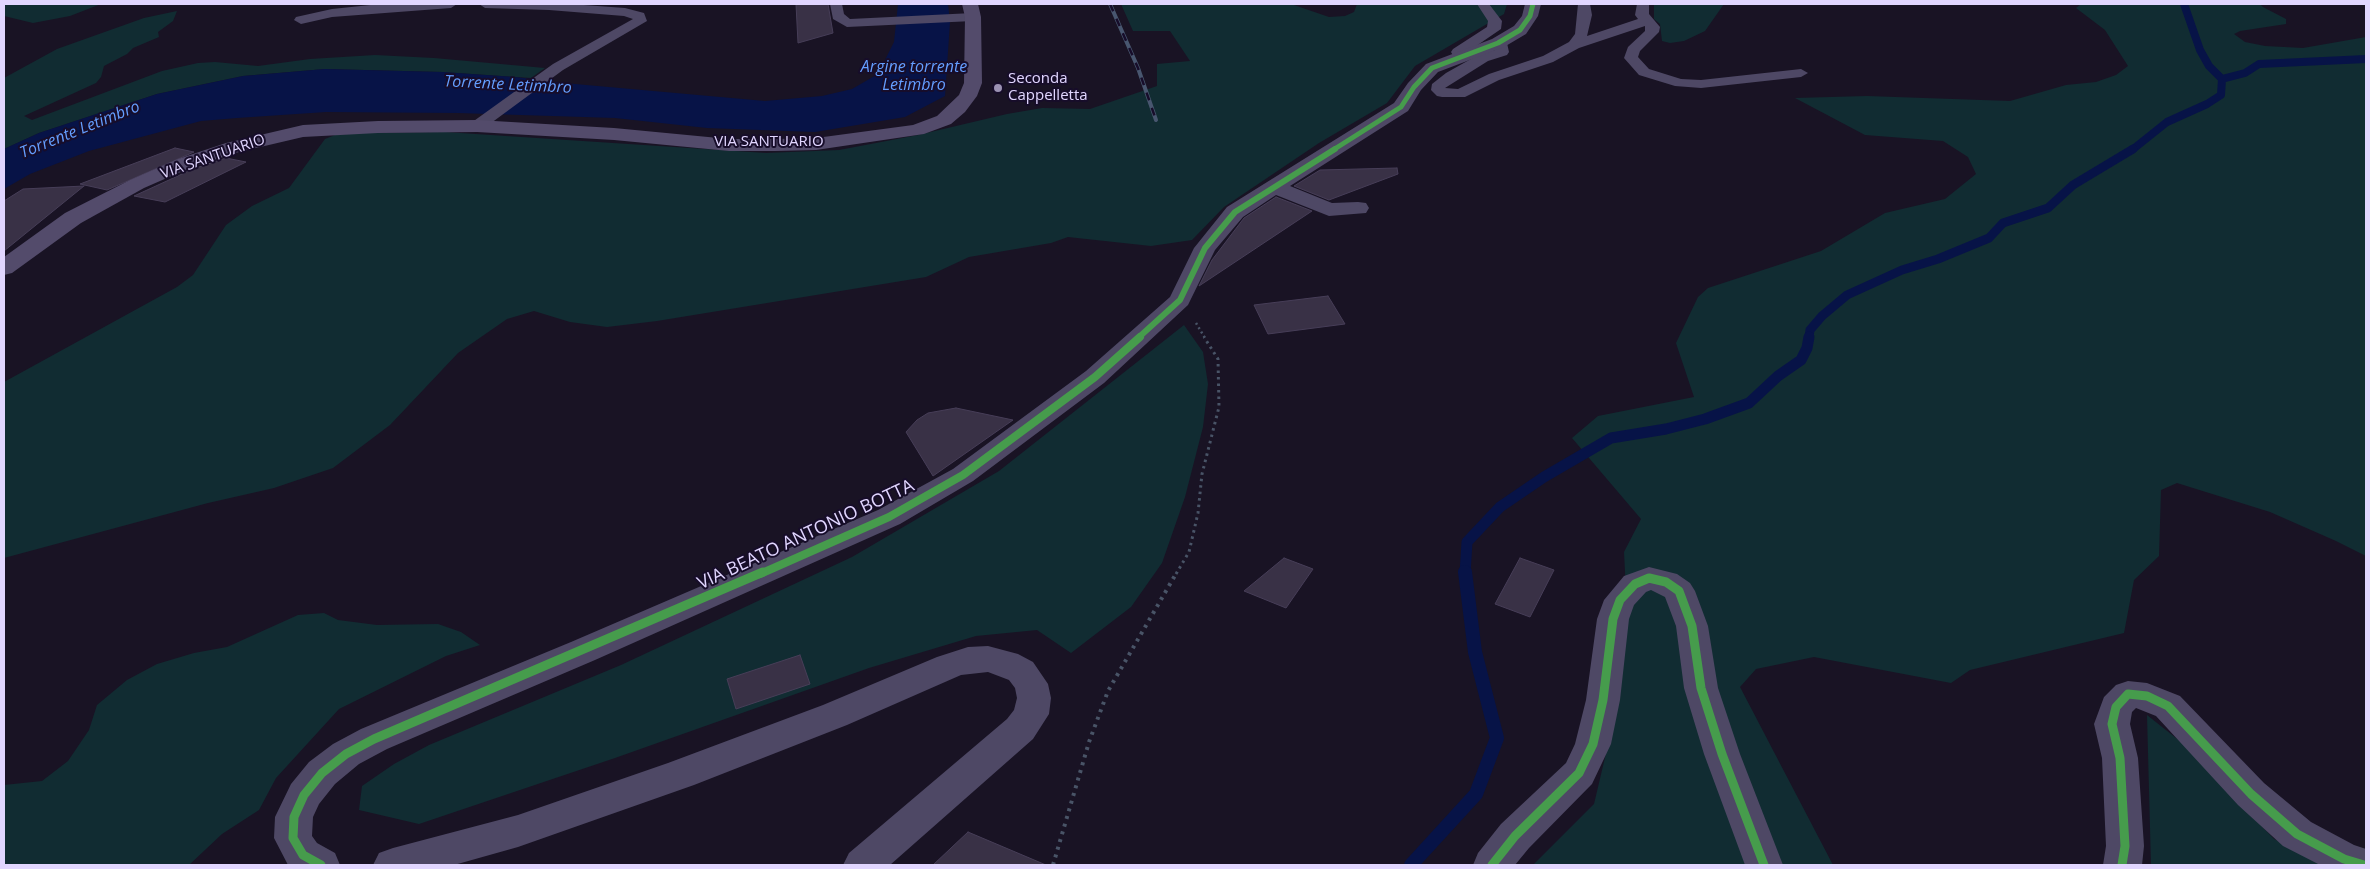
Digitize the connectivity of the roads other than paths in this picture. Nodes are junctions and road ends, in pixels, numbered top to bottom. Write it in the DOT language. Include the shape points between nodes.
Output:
graph roads {
  1 [pos="451,4"];
  2 [pos="485,4"];
  3 [pos="836,4"];
  4 [pos="1483,4"];
  5 [pos="1533,4"];
  6 [pos="1584,4"];
  7 [pos="1643,4"];
  8 [pos="968,12"];
  9 [pos="301,20"];
  10 [pos="1646,20"];
  11 [pos="1498,44"];
  12 [pos="1574,45"];
  13 [pos="1460,56"];
  14 [pos="1801,73"];
  15 [pos="483,122"];
  16 [pos="1275,187"];
  17 [pos="1358,208"];
  18 [pos="4,268"];
  19 [pos="321,865"];
  20 [pos="393,865"];
  21 [pos="863,865"];
  22 [pos="1492,865"];
  23 [pos="1764,865"];
  24 [pos="2122,865"];
  25 [pos="2364,865"];
  1 -- 9 [label="lane" via="361,10"];
  2 -- 15 [label="lane" via="625,12 639,16 640,21 558,67"];
  3 -- 8 [label="lane, VIA SANTUARIO" via="838,16 847,23"];
  4 -- 13 [label="lane" via="1495,21 1494,29 1458,52"];
  5 -- 11 [label="street, VIA BEATO ANTONIO BOTTA" via="1530,16 1520,30"];
  6 -- 12 [label="lane" via="1582,34"];
  7 -- 10 [label="lane" via="1642,15"];
  8 -- 15 [label="main road, VIA SANTUARIO" via="973,83 968,96 944,120 917,130 816,144 738,145"];
  10 -- 12 [label="lane"];
  10 -- 14 [label="lane" via="1653,27 1652,32 1633,50 1631,58 1644,72 1660,78 1701,84"];
  11 -- 12 [label="lane" via="1502,46 1502,52 1483,58 1451,76 1437,87 1438,90 1460,94 1494,77 1548,59"];
  11 -- 13 [label="street, VIA BEATO ANTONIO BOTTA"];
  13 -- 16 [label="street, VIA BEATO ANTONIO BOTTA" via="1432,68 1414,86 1401,107"];
  15 -- 18 [label="main road, VIA SANTUARIO" via="303,131 233,147 137,184 73,218"];
  16 -- 17 [label="street" via="1329,210"];
  16 -- 19 [label="street, VIA BEATO ANTONIO BOTTA" via="1235,212 1204,248 1180,300 1095,377 963,475 889,517 374,739 346,754 322,773 304,795 294,817 294,838 303,855"];
  20 -- 21 [label="street" via="518,832 835,715 968,660 988,659 1021,671 1034,698 1031,714 1020,729"];
  22 -- 23 [label="street" via="1515,836 1579,773 1593,744 1603,700 1613,619 1620,600 1635,584 1649,578 1666,582 1679,591 1692,626 1701,688"];
  24 -- 25 [label="street" via="2125,846 2120,758 2112,724 2116,706 2128,694 2147,696 2168,706 2250,794 2297,834 2344,859"];
}
